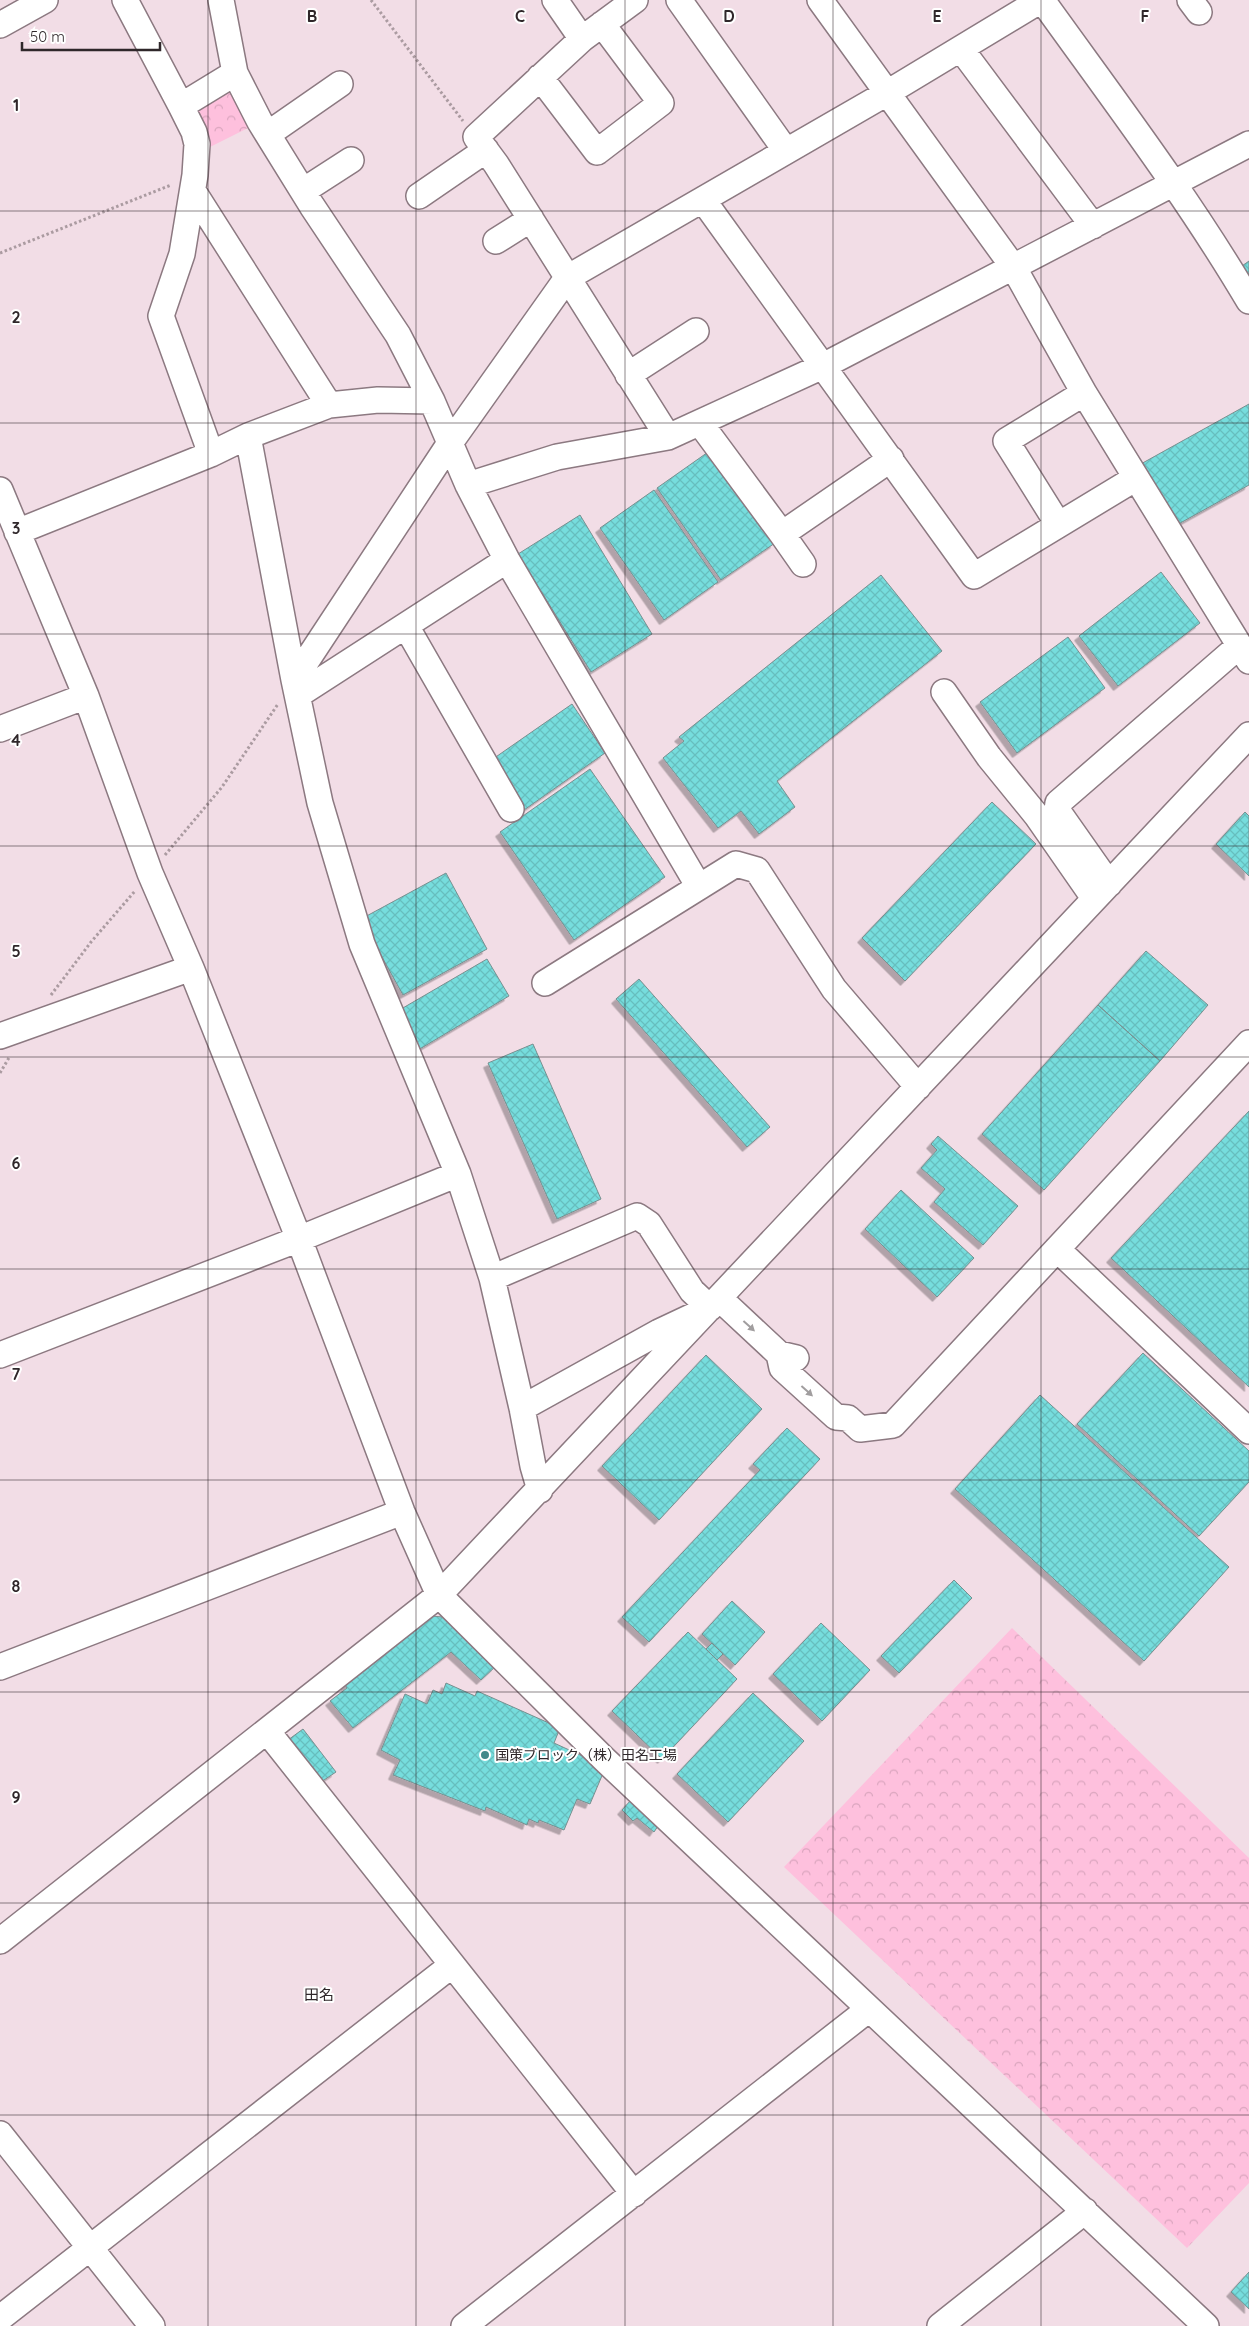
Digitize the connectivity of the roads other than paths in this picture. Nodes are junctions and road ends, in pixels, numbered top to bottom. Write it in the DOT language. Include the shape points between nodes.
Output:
graph roads {
  1 [pos="45,0"];
  2 [pos="125,0"];
  3 [pos="221,0"];
  4 [pos="555,0"];
  5 [pos="636,0"];
  6 [pos="679,0"];
  7 [pos="820,0"];
  8 [pos="1041,0"];
  9 [pos="0,24"];
  10 [pos="602,24"];
  11 [pos="582,39"];
  12 [pos="960,49"];
  13 [pos="235,73"];
  14 [pos="540,77"];
  15 [pos="340,84"];
  16 [pos="887,93"];
  17 [pos="181,106"];
  18 [pos="268,134"];
  19 [pos="481,143"];
  20 [pos="1249,144"];
  21 [pos="786,151"];
  22 [pos="352,160"];
  23 [pos="194,183"];
  24 [pos="1175,184"];
  25 [pos="303,191"];
  26 [pos="419,196"];
  27 [pos="703,200"];
  28 [pos="530,219"];
  29 [pos="1093,226"];
  30 [pos="496,241"];
  31 [pos="1014,268"];
  32 [pos="567,278"];
  33 [pos="1249,301"];
  34 [pos="696,331"];
  35 [pos="823,366"];
  36 [pos="628,375"];
  37 [pos="1084,393"];
  38 [pos="432,401"];
  39 [pos="329,405"];
  40 [pos="700,423"];
  41 [pos="248,436"];
  42 [pos="668,437"];
  43 [pos="450,443"];
  44 [pos="211,454"];
  45 [pos="891,460"];
  46 [pos="1136,478"];
  47 [pos="468,485"];
  48 [pos="0,490"];
  49 [pos="1058,524"];
  50 [pos="17,532"];
  51 [pos="782,534"];
  52 [pos="507,560"];
  53 [pos="803,564"];
  54 [pos="406,626"];
  55 [pos="1244,653"];
  56 [pos="296,688"];
  57 [pos="944,692"];
  58 [pos="86,696"];
  59 [pos="0,729"];
  60 [pos="1249,735"];
  61 [pos="512,809"];
  62 [pos="700,887"];
  63 [pos="1102,891"];
  64 [pos="191,968"];
  65 [pos="545,983"];
  66 [pos="0,1036"];
  67 [pos="1249,1043"];
  68 [pos="918,1087"];
  69 [pos="458,1174"];
  70 [pos="299,1239"];
  71 [pos="1057,1249"];
  72 [pos="492,1278"];
  73 [pos="714,1303"];
  74 [pos="0,1355"];
  75 [pos="522,1408"];
  76 [pos="1249,1432"];
  77 [pos="540,1490"];
  78 [pos="402,1512"];
  79 [pos="439,1595"];
  80 [pos="0,1667"];
  81 [pos="267,1731"];
  82 [pos="0,1941"];
  83 [pos="452,1965"];
  84 [pos="869,2009"];
  85 [pos="0,2134"];
  86 [pos="634,2194"];
  87 [pos="1084,2211"];
  88 [pos="91,2246"];
  89 [pos="0,2318"];
  90 [pos="152,2326"];
  91 [pos="464,2326"];
  92 [pos="940,2326"];
  93 [pos="1206,2326"];
  1 -- 9 [label="street"];
  2 -- 17 [label="street"];
  3 -- 13 [label="street"];
  4 -- 11 [label="street"];
  5 -- 10 [label="street"];
  6 -- 21 [label="street"];
  7 -- 16 [label="street"];
  8 -- 12 [label="street"];
  8 -- 24 [label="street"];
  10 -- 11 [label="street"];
  10 -- 14 [label="street" via="661,103 597,152"];
  11 -- 14 [label="street"];
  12 -- 16 [label="street"];
  12 -- 29 [label="street"];
  13 -- 17 [label="street"];
  13 -- 18 [label="street"];
  14 -- 19 [label="street"];
  15 -- 18 [label="street"];
  16 -- 21 [label="street"];
  16 -- 31 [label="street"];
  17 -- 23 [label="street" via="197,144"];
  18 -- 25 [label="street"];
  19 -- 26 [label="street"];
  19 -- 28 [label="street"];
  20 -- 24 [label="street"];
  21 -- 27 [label="street"];
  22 -- 25 [label="street"];
  23 -- 39 [label="street"];
  23 -- 44 [label="street" via="182,254 161,316"];
  24 -- 29 [label="street"];
  24 -- 33 [label="street"];
  25 -- 38 [label="street" via="398,335"];
  27 -- 32 [label="street"];
  27 -- 35 [label="street"];
  28 -- 30 [label="street"];
  28 -- 32 [label="street"];
  29 -- 31 [label="street"];
  31 -- 35 [label="street"];
  31 -- 37 [label="street"];
  32 -- 36 [label="street"];
  32 -- 43 [label="street"];
  34 -- 36 [label="street"];
  35 -- 40 [label="street"];
  35 -- 45 [label="street"];
  36 -- 42 [label="street"];
  37 -- 46 [label="street"];
  37 -- 49 [label="street" via="1003,435"];
  38 -- 39 [label="street" via="378,400"];
  38 -- 43 [label="street"];
  39 -- 41 [label="street"];
  40 -- 42 [label="street"];
  40 -- 51 [label="street"];
  41 -- 44 [label="street"];
  41 -- 56 [label="street"];
  42 -- 47 [label="street" via="557,457"];
  43 -- 47 [label="street"];
  43 -- 56 [label="street"];
  44 -- 50 [label="street"];
  45 -- 49 [label="street" via="974,576"];
  45 -- 51 [label="street"];
  46 -- 49 [label="street"];
  46 -- 55 [label="street"];
  47 -- 52 [label="street"];
  48 -- 50 [label="street"];
  50 -- 58 [label="street"];
  51 -- 53 [label="street"];
  52 -- 54 [label="street"];
  52 -- 62 [label="street"];
  54 -- 56 [label="street"];
  54 -- 61 [label="street"];
  55 -- 63 [label="street" via="1058,804 1057,810"];
  56 -- 69 [label="street" via="320,803 362,944"];
  57 -- 63 [label="street" via="989,757"];
  58 -- 59 [label="street"];
  58 -- 64 [label="street" via="150,873"];
  60 -- 63 [label="street"];
  62 -- 65 [label="street"];
  62 -- 68 [label="street" via="736,864 757,870 834,988"];
  63 -- 68 [label="street"];
  64 -- 66 [label="street"];
  64 -- 70 [label="street"];
  67 -- 71 [label="street"];
  68 -- 73 [label="street"];
  69 -- 70 [label="street"];
  69 -- 72 [label="street"];
  70 -- 74 [label="street"];
  70 -- 78 [label="street"];
  73 -- 71 [label="street, one-way" via="780,1354 782,1368 836,1417 848,1418 860,1429 893,1425"];
  71 -- 76 [label="street"];
  72 -- 73 [label="street" via="637,1216 649,1224 692,1291"];
  72 -- 75 [label="street"];
  73 -- 75 [label="street"];
  73 -- 77 [label="street"];
  75 -- 77 [label="street" via="532,1466"];
  77 -- 79 [label="street"];
  78 -- 79 [label="street"];
  78 -- 80 [label="street"];
  79 -- 81 [label="street"];
  79 -- 84 [label="street" via="604,1759"];
  81 -- 82 [label="street"];
  81 -- 83 [label="street"];
  83 -- 86 [label="street"];
  83 -- 88 [label="street"];
  84 -- 86 [label="street"];
  84 -- 87 [label="street"];
  85 -- 88 [label="street"];
  86 -- 91 [label="street"];
  87 -- 92 [label="street"];
  87 -- 93 [label="street"];
  88 -- 89 [label="street"];
  88 -- 90 [label="street"];
}
